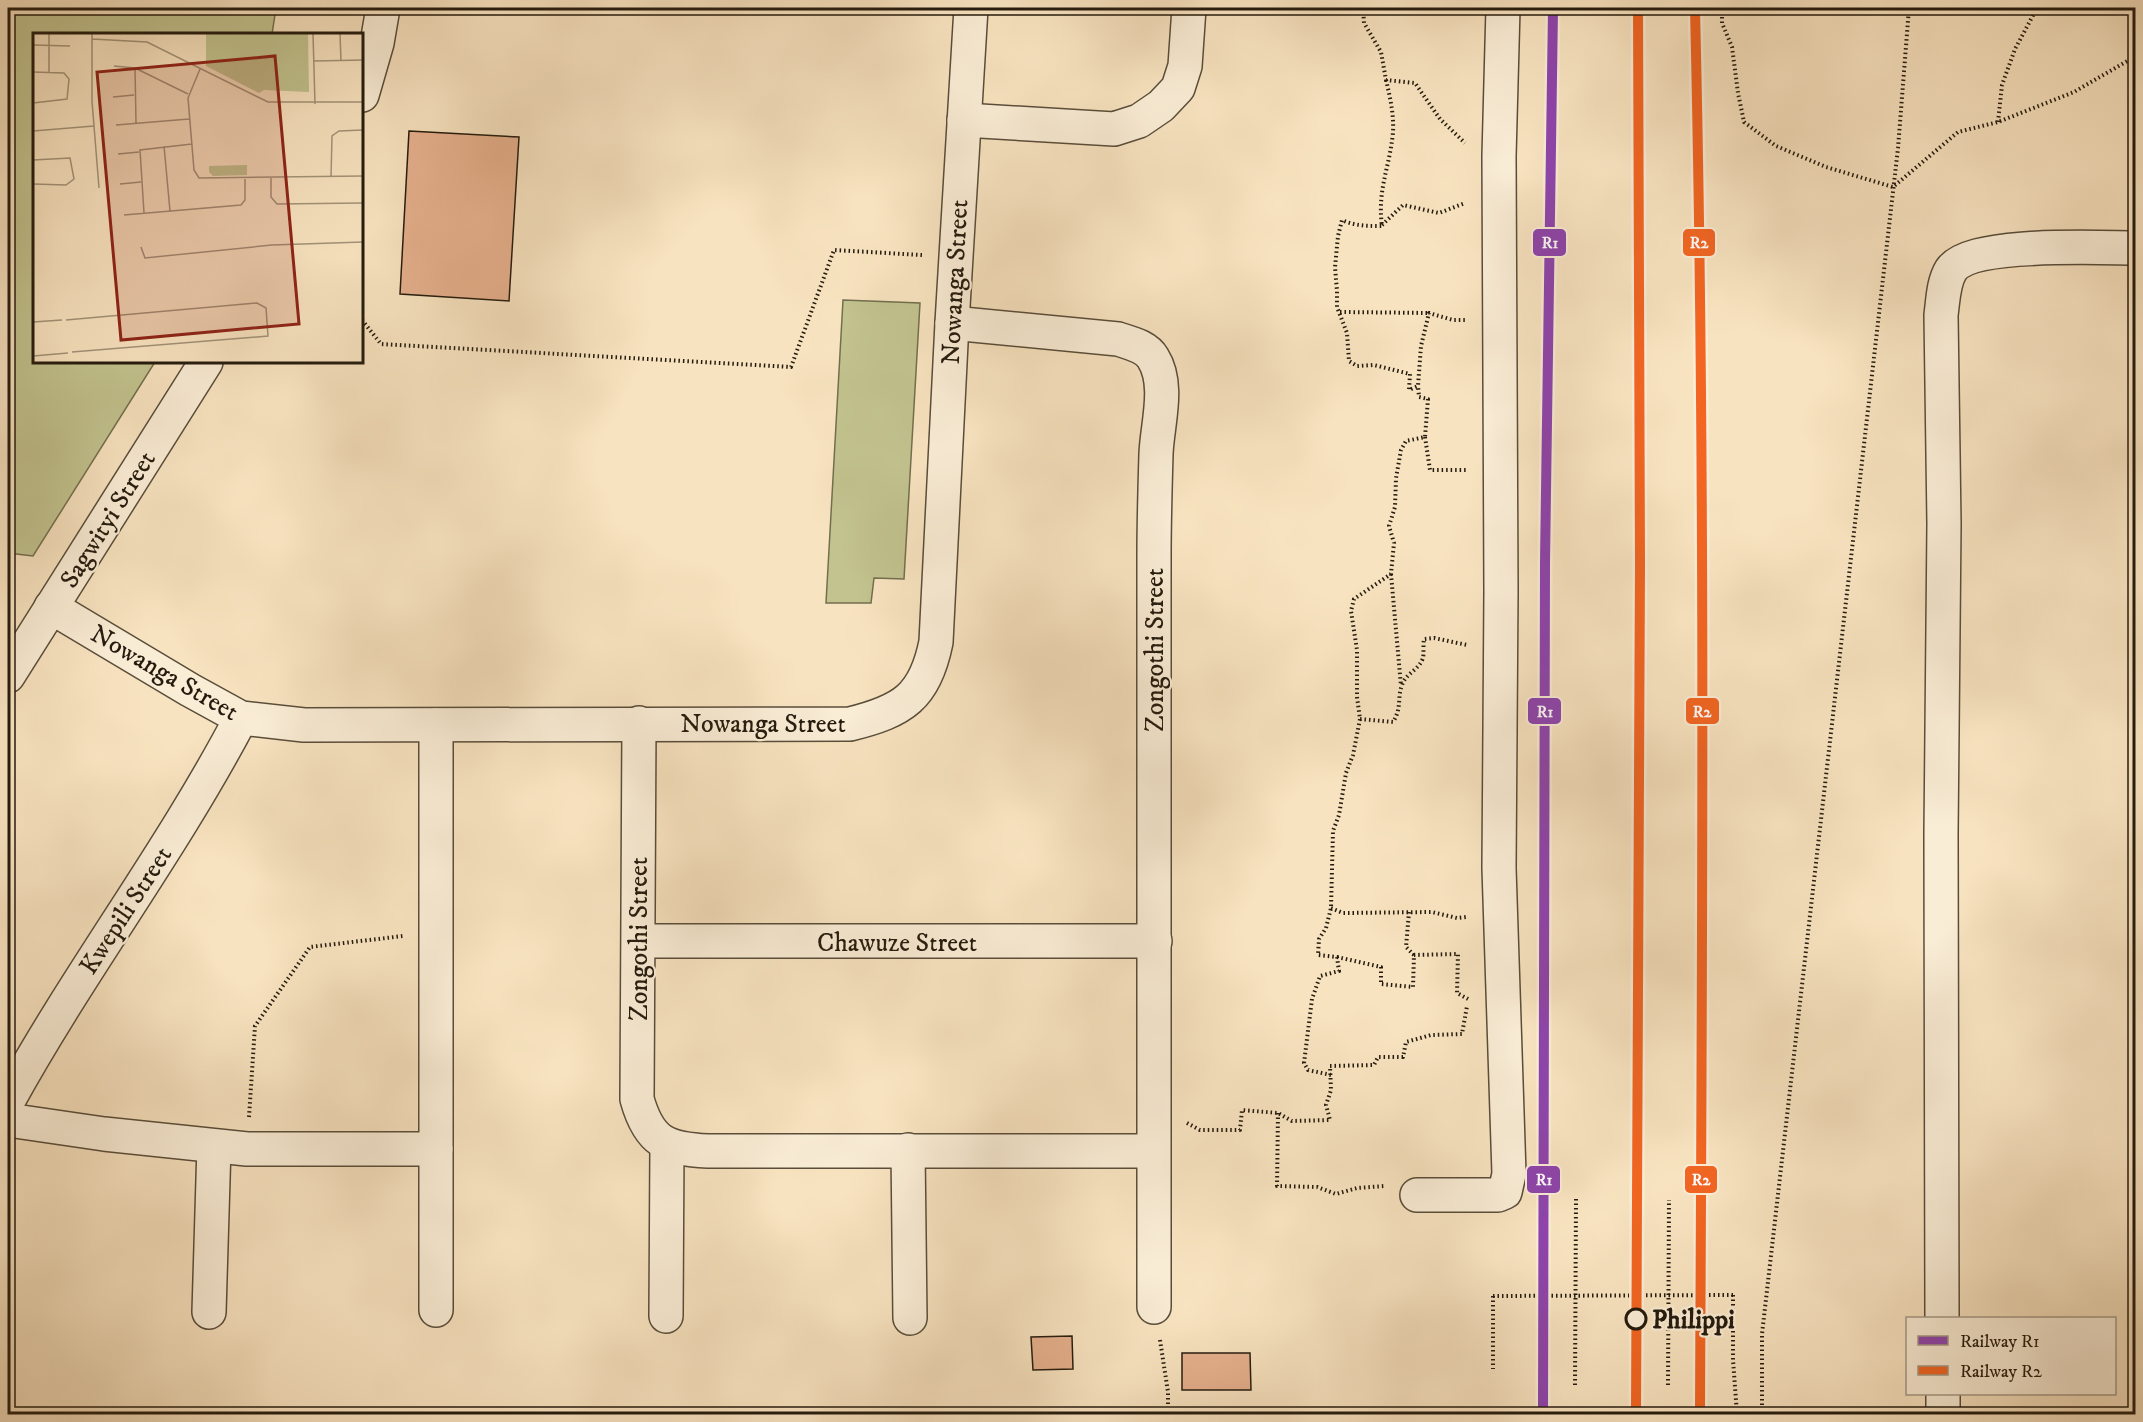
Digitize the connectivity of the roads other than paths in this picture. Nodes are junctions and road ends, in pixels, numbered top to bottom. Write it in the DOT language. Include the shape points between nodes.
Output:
graph roads {
  1 [pos="383,8"];
  2 [pos="971,8"];
  3 [pos="1189,8"];
  4 [pos="1503,8"];
  5 [pos="363,92"];
  6 [pos="964,120"];
  7 [pos="2136,248"];
  8 [pos="952,323"];
  9 [pos="205,363"];
  10 [pos="51,607"];
  11 [pos="8,676"];
  12 [pos="241,718"];
  13 [pos="639,723"];
  14 [pos="436,725"];
  15 [pos="639,941"];
  16 [pos="1155,941"];
  17 [pos="8,1101"];
  18 [pos="8,1120"];
  19 [pos="667,1145"];
  20 [pos="214,1146"];
  21 [pos="436,1149"];
  22 [pos="908,1150"];
  23 [pos="1153,1151"];
  24 [pos="1417,1195"];
  25 [pos="1154,1307"];
  26 [pos="436,1310"];
  27 [pos="209,1312"];
  28 [pos="666,1316"];
  29 [pos="1942,1317"];
  30 [pos="910,1318"];
  31 [pos="1943,1395"];
  32 [pos="1943,1414"];
  1 -- 5 [label="street"];
  2 -- 6 [label="street, Nowanga Street"];
  3 -- 6 [label="street" via="1185,66 1178,88 1139,121 1114,129"];
  4 -- 24 [label="street" via="1499,156 1500,919 1509,1174 1505,1192 1490,1196"];
  6 -- 8 [label="street, Nowanga Street"];
  7 -- 29 [label="street" via="1990,252 1966,259 1952,269 1945,286 1941,327"];
  8 -- 13 [label="street, Nowanga Street" via="936,642 930,668 917,691 893,710 850,724"];
  8 -- 16 [label="street, Zongothi Street" via="1118,339 1137,345 1153,357 1160,375 1154,556"];
  9 -- 10 [label="street, Sagwityi Street"];
  10 -- 11 [label="street, Sagwityi Street"];
  10 -- 12 [label="street, Nowanga Street"];
  12 -- 14 [label="street, Nowanga Street" via="304,725"];
  12 -- 17 [label="street, Kwepili Street" via="200,793"];
  13 -- 14 [label="street, Nowanga Street"];
  13 -- 15 [label="street, Zongothi Street"];
  14 -- 21 [label="street"];
  15 -- 16 [label="street, Chawuze Street"];
  15 -- 19 [label="street, Zongothi Street" via="637,1099 643,1120"];
  16 -- 23 [label="street, Zongothi Street"];
  18 -- 20 [label="street"];
  19 -- 22 [label="street" via="708,1151"];
  19 -- 28 [label="street"];
  20 -- 21 [label="street"];
  20 -- 27 [label="street"];
  21 -- 26 [label="street"];
  22 -- 23 [label="street"];
  22 -- 30 [label="street"];
  23 -- 25 [label="street, Zongothi Street"];
  31 -- 32 [label="street"];
}
